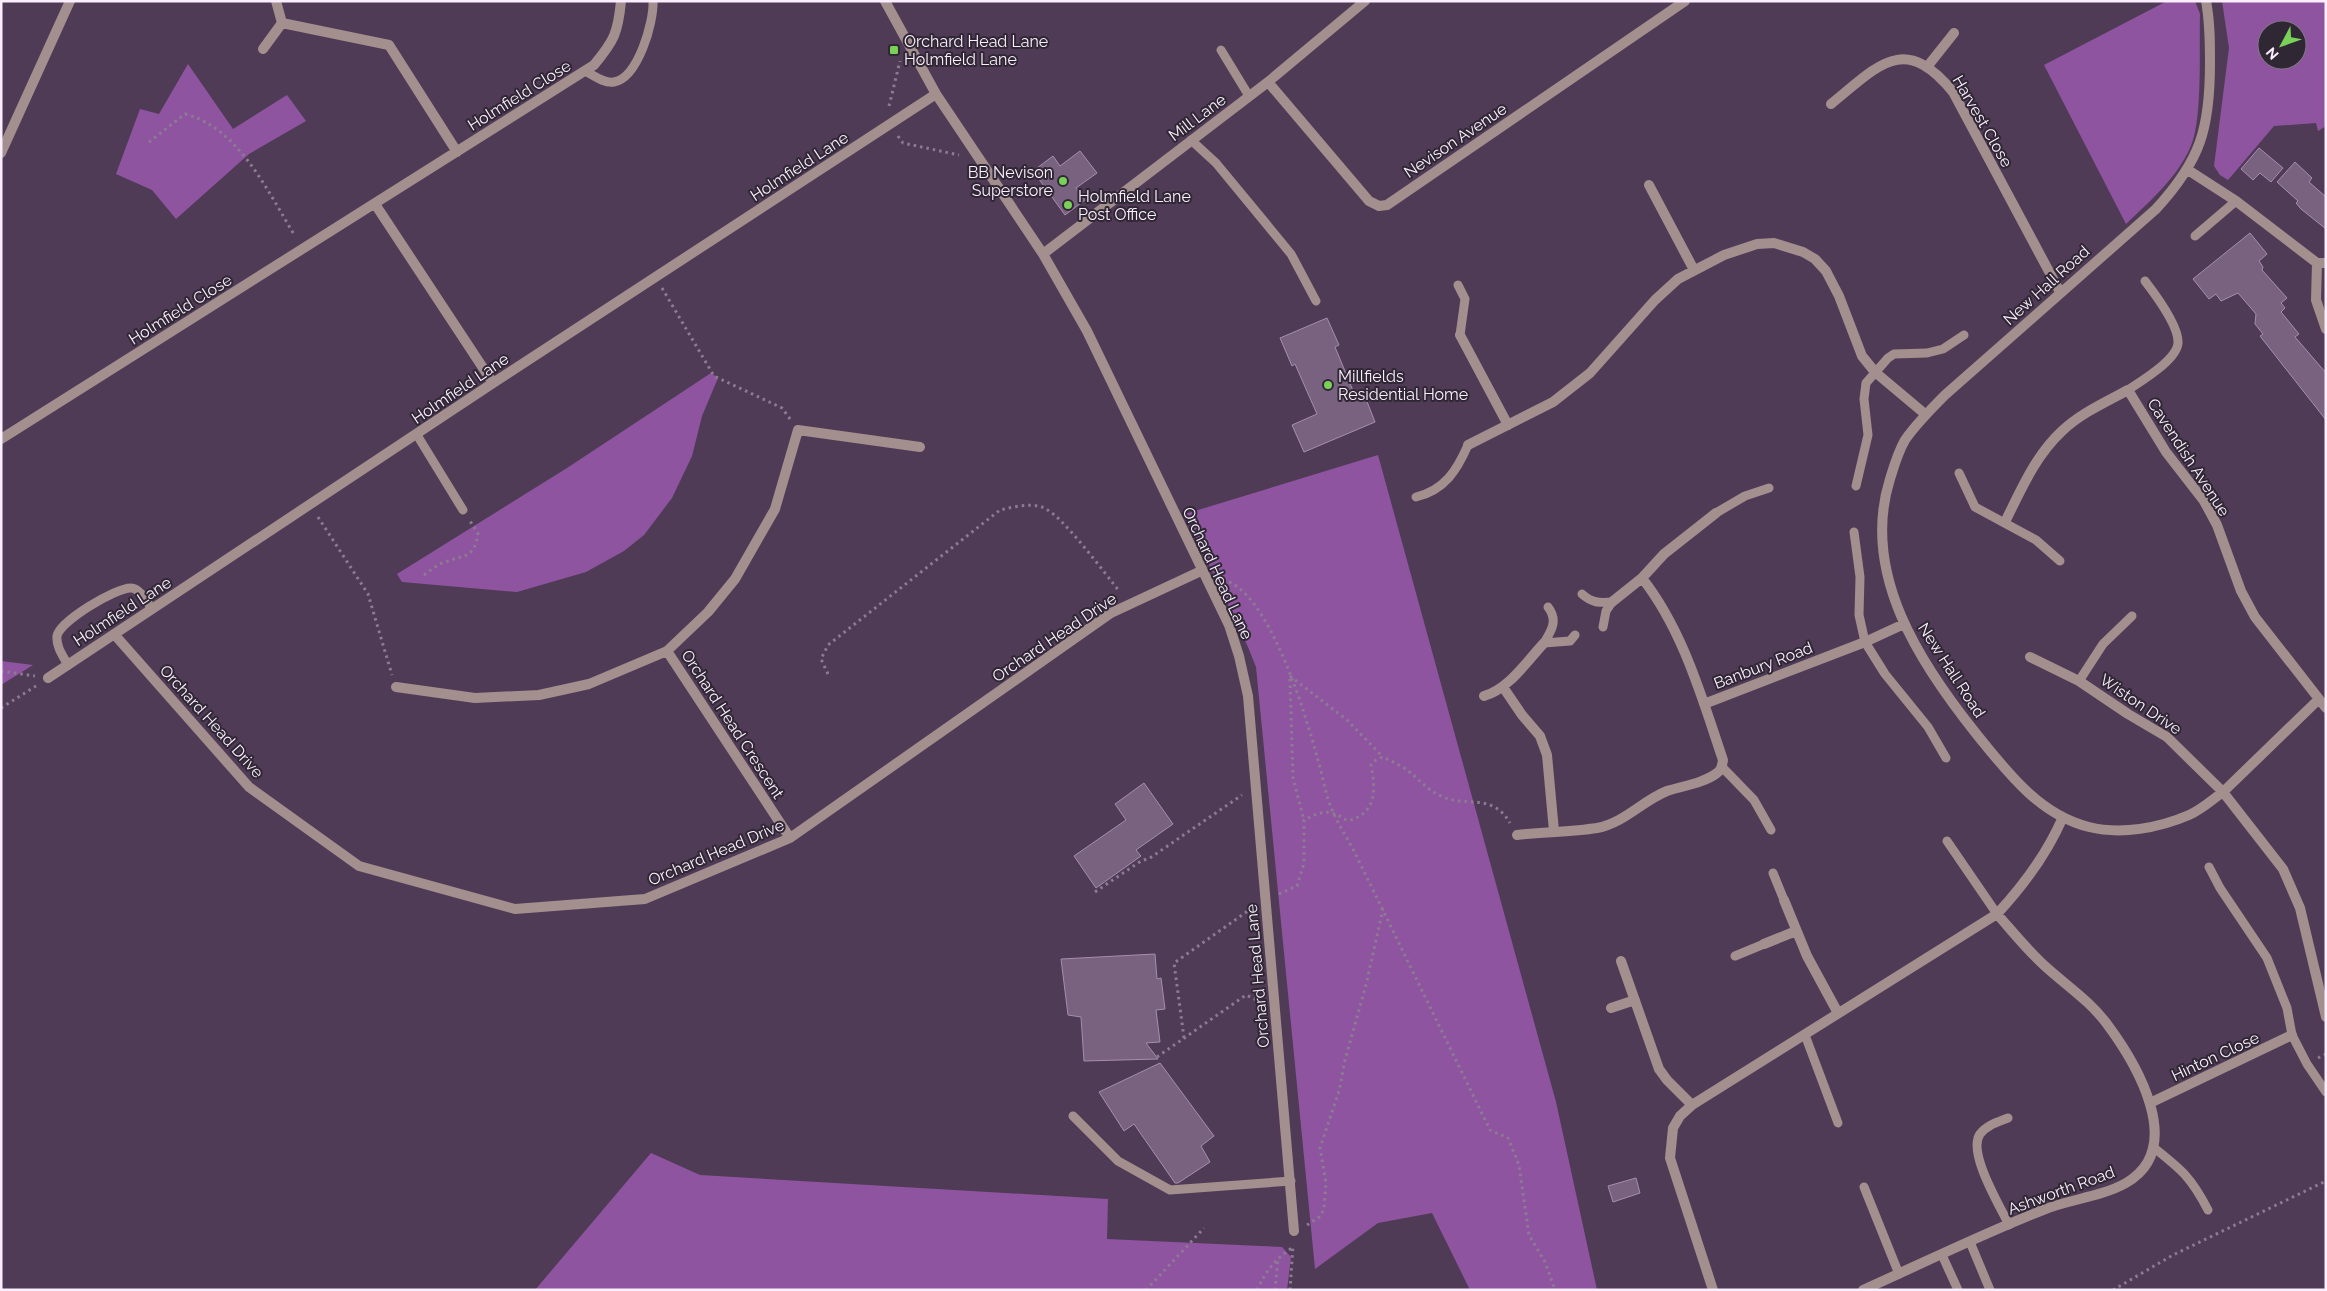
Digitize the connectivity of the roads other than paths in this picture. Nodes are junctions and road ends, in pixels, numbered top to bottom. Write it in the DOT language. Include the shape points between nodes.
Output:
graph roads {
  1 [pos="70,1"];
  2 [pos="276,1"];
  3 [pos="620,1"];
  4 [pos="653,1"];
  5 [pos="885,1"];
  6 [pos="1365,1"];
  7 [pos="1685,1"];
  8 [pos="2206,1"];
  9 [pos="282,24"];
  10 [pos="1954,33"];
  11 [pos="263,49"];
  12 [pos="1221,50"];
  13 [pos="1927,67"];
  14 [pos="585,71"];
  15 [pos="1268,82"];
  16 [pos="936,94"];
  17 [pos="1249,96"];
  18 [pos="1831,104"];
  19 [pos="1191,140"];
  20 [pos="457,152"];
  21 [pos="1,153"];
  22 [pos="2188,170"];
  23 [pos="1649,185"];
  24 [pos="2236,201"];
  25 [pos="375,204"];
  26 [pos="2195,236"];
  27 [pos="1044,254"];
  28 [pos="2322,263"];
  29 [pos="1694,270"];
  30 [pos="2145,281"];
  31 [pos="1458,286"];
  32 [pos="2060,292"];
  33 [pos="1316,301"];
  34 [pos="2326,329"];
  35 [pos="1460,335"];
  36 [pos="1964,335"];
  37 [pos="1875,372"];
  38 [pos="493,383"];
  39 [pos="2128,390"];
  40 [pos="1925,414"];
  41 [pos="1508,425"];
  42 [pos="417,435"];
  43 [pos="1,439"];
  44 [pos="1468,444"];
  45 [pos="920,447"];
  46 [pos="1959,473"];
  47 [pos="1856,486"];
  48 [pos="1769,488"];
  49 [pos="1416,497"];
  50 [pos="463,510"];
  51 [pos="1716,513"];
  52 [pos="2005,522"];
  53 [pos="1854,532"];
  54 [pos="2060,561"];
  55 [pos="1201,570"];
  56 [pos="1642,578"];
  57 [pos="1582,594"];
  58 [pos="1612,602"];
  59 [pos="1548,607"];
  60 [pos="152,609"];
  61 [pos="2132,616"];
  62 [pos="1904,624"];
  63 [pos="1603,627"];
  64 [pos="114,634"];
  65 [pos="1575,635"];
  66 [pos="1866,642"];
  67 [pos="1544,643"];
  68 [pos="667,650"];
  69 [pos="2030,657"];
  70 [pos="68,665"];
  71 [pos="48,678"];
  72 [pos="2079,681"];
  73 [pos="1502,686"];
  74 [pos="396,687"];
  75 [pos="1484,696"];
  76 [pos="2318,700"];
  77 [pos="1704,704"];
  78 [pos="2326,708"];
  79 [pos="1946,758"];
  80 [pos="1722,767"];
  81 [pos="2223,792"];
  82 [pos="2063,817"];
  83 [pos="1554,830"];
  84 [pos="1771,830"];
  85 [pos="1517,835"];
  86 [pos="790,838"];
  87 [pos="1947,841"];
  88 [pos="2209,867"];
  89 [pos="1773,873"];
  90 [pos="1784,900"];
  91 [pos="1997,914"];
  92 [pos="1796,931"];
  93 [pos="1764,944"];
  94 [pos="1734,956"];
  95 [pos="1621,960"];
  96 [pos="1635,1000"];
  97 [pos="1610,1008"];
  98 [pos="1838,1013"];
  99 [pos="2326,1016"];
  100 [pos="1805,1034"];
  101 [pos="2292,1036"];
  102 [pos="2326,1092"];
  103 [pos="2150,1103"];
  104 [pos="1692,1105"];
  105 [pos="1073,1116"];
  106 [pos="2008,1118"];
  107 [pos="1838,1124"];
  108 [pos="2153,1147"];
  109 [pos="1290,1181"];
  110 [pos="1864,1186"];
  111 [pos="2208,1210"];
  112 [pos="2008,1225"];
  113 [pos="1294,1231"];
  114 [pos="1970,1242"];
  115 [pos="1942,1255"];
  116 [pos="1900,1274"];
  117 [pos="1713,1290"];
  118 [pos="1863,1290"];
  119 [pos="1958,1290"];
  120 [pos="1990,1290"];
  1 -- 21 [label="street"];
  2 -- 9 [label="street"];
  3 -- 14 [label="street, Holmfield Close" via="618,27 610,46"];
  4 -- 14 [label="lane" via="648,35 626,74 615,82 606,82"];
  5 -- 16 [label="street, Orchard Head Lane"];
  6 -- 15 [label="street, Mill Lane"];
  7 -- 15 [label="street, Nevison Avenue" via="1387,205 1379,206 1369,200"];
  8 -- 22 [label="street, New Hall Road" via="2210,21 2210,89 2204,133"];
  9 -- 11 [label="street"];
  9 -- 20 [label="street" via="389,45"];
  10 -- 13 [label="street"];
  12 -- 17 [label="lane"];
  13 -- 18 [label="street, Harvest Close" via="1893,59 1877,67"];
  13 -- 32 [label="street, Harvest Close" via="1938,74 1953,92"];
  14 -- 20 [label="street, Holmfield Close"];
  15 -- 17 [label="street, Mill Lane"];
  16 -- 27 [label="street, Orchard Head Lane"];
  16 -- 38 [label="street, Holmfield Lane"];
  17 -- 19 [label="street, Mill Lane"];
  19 -- 27 [label="street, Mill Lane"];
  19 -- 33 [label="lane" via="1216,163 1290,254"];
  20 -- 25 [label="street, Holmfield Close"];
  22 -- 24 [label="street"];
  22 -- 32 [label="street, New Hall Road" via="2156,209"];
  23 -- 29 [label="street"];
  24 -- 26 [label="lane"];
  24 -- 28 [label="street"];
  25 -- 38 [label="street"];
  25 -- 43 [label="street, Holmfield Close"];
  27 -- 55 [label="street, Orchard Head Lane" via="1087,330"];
  28 -- 34 [label="street" via="2316,300"];
  29 -- 37 [label="street" via="1757,244 1774,243 1803,252 1826,271 1862,356"];
  29 -- 41 [label="street" via="1678,279 1655,300 1590,373 1553,402"];
  30 -- 39 [label="lane" via="2175,330 2178,344 2172,356 2158,369"];
  31 -- 35 [label="lane" via="1464,299"];
  32 -- 40 [label="street, New Hall Road"];
  35 -- 41 [label="street"];
  36 -- 37 [label="lane" via="1943,349 1927,354 1894,354"];
  37 -- 40 [label="street"];
  37 -- 47 [label="lane" via="1866,383 1864,399 1868,435"];
  38 -- 42 [label="street, Holmfield Lane"];
  39 -- 52 [label="street, Cavendish Avenue" via="2081,416 2048,446 2032,469"];
  39 -- 76 [label="street, Cavendish Avenue" via="2166,452 2204,501 2255,617"];
  40 -- 62 [label="street, New Hall Road" via="1904,441 1885,493 1882,512 1884,563"];
  41 -- 44 [label="street"];
  42 -- 50 [label="lane"];
  42 -- 60 [label="street, Holmfield Lane"];
  44 -- 49 [label="lane" via="1457,469 1429,494"];
  45 -- 68 [label="street, Orchard Head Crescent" via="798,430 775,509 739,571 708,612"];
  46 -- 52 [label="lane" via="1974,507"];
  48 -- 51 [label="lane" via="1745,496"];
  51 -- 56 [label="street" via="1664,554"];
  52 -- 54 [label="lane" via="2036,540"];
  53 -- 66 [label="lane" via="1860,577 1860,615"];
  55 -- 86 [label="street, Orchard Head Drive" via="1111,612"];
  55 -- 109 [label="street, Orchard Head Lane" via="1229,625 1248,696"];
  56 -- 58 [label="street"];
  56 -- 77 [label="street" via="1667,613"];
  57 -- 58 [label="lane" via="1598,603"];
  58 -- 63 [label="lane"];
  59 -- 67 [label="lane" via="1554,624"];
  60 -- 64 [label="street, Holmfield Lane"];
  60 -- 70 [label="lane" via="139,591 131,588 112,593 69,621 60,628 57,636 58,647"];
  61 -- 72 [label="lane" via="2103,644"];
  62 -- 66 [label="street, Banbury Road"];
  62 -- 82 [label="street, New Hall Road" via="1936,679 1986,746 2036,802"];
  64 -- 70 [label="street, Holmfield Lane"];
  64 -- 86 [label="street, Orchard Head Drive" via="249,787 359,866 515,909 646,899"];
  65 -- 67 [label="lane" via="1570,641"];
  66 -- 77 [label="street, Banbury Road"];
  66 -- 79 [label="lane" via="1885,674 1928,727"];
  67 -- 73 [label="street"];
  68 -- 74 [label="street, Orchard Head Crescent" via="589,684 539,695 475,698"];
  68 -- 86 [label="street, Orchard Head Crescent"];
  69 -- 72 [label="street, Wiston Drive"];
  70 -- 71 [label="street, Holmfield Lane"];
  72 -- 81 [label="street, Wiston Drive" via="2166,736"];
  73 -- 75 [label="street"];
  73 -- 83 [label="street" via="1540,736 1547,754"];
  76 -- 78 [label="street, Cavendish Avenue"];
  76 -- 81 [label="street"];
  77 -- 80 [label="street, Banbury Road" via="1724,760"];
  80 -- 83 [label="street" via="1706,779 1647,801 1616,822 1596,828"];
  80 -- 84 [label="lane" via="1754,800"];
  81 -- 82 [label="street, New Hall Road" via="2190,815 2158,825 2121,831 2089,827"];
  81 -- 99 [label="street" via="2283,869 2300,908"];
  82 -- 91 [label="street" via="2038,864"];
  83 -- 85 [label="street"];
  87 -- 91 [label="lane"];
  88 -- 101 [label="lane" via="2267,958 2287,1008"];
  89 -- 90 [label="lane"];
  90 -- 92 [label="street"];
  91 -- 98 [label="street"];
  91 -- 103 [label="street, Ashworth Road" via="2033,954 2081,995 2106,1023 2127,1054"];
  92 -- 93 [label="street"];
  92 -- 98 [label="street"];
  93 -- 94 [label="lane"];
  95 -- 96 [label="street"];
  96 -- 97 [label="street"];
  96 -- 104 [label="street" via="1659,1069"];
  98 -- 100 [label="street"];
  100 -- 104 [label="street"];
  100 -- 107 [label="lane"];
  101 -- 102 [label="lane"];
  101 -- 103 [label="street, Hinton Close"];
  103 -- 108 [label="street, Ashworth Road" via="2155,1119"];
  104 -- 117 [label="street" via="1673,1128 1670,1158"];
  105 -- 109 [label="lane" via="1118,1161 1170,1190"];
  106 -- 112 [label="lane" via="1990,1125 1980,1134 1976,1146 1978,1160"];
  108 -- 111 [label="lane" via="2186,1174"];
  108 -- 112 [label="street, Ashworth Road" via="2142,1172 2128,1182 2044,1209"];
  109 -- 113 [label="street, Orchard Head Lane"];
  110 -- 116 [label="lane"];
  112 -- 114 [label="street, Ashworth Road"];
  114 -- 115 [label="street, Ashworth Road"];
  114 -- 120 [label="lane"];
  115 -- 116 [label="street, Ashworth Road"];
  115 -- 119 [label="lane"];
  116 -- 118 [label="street, Ashworth Road"];
}
